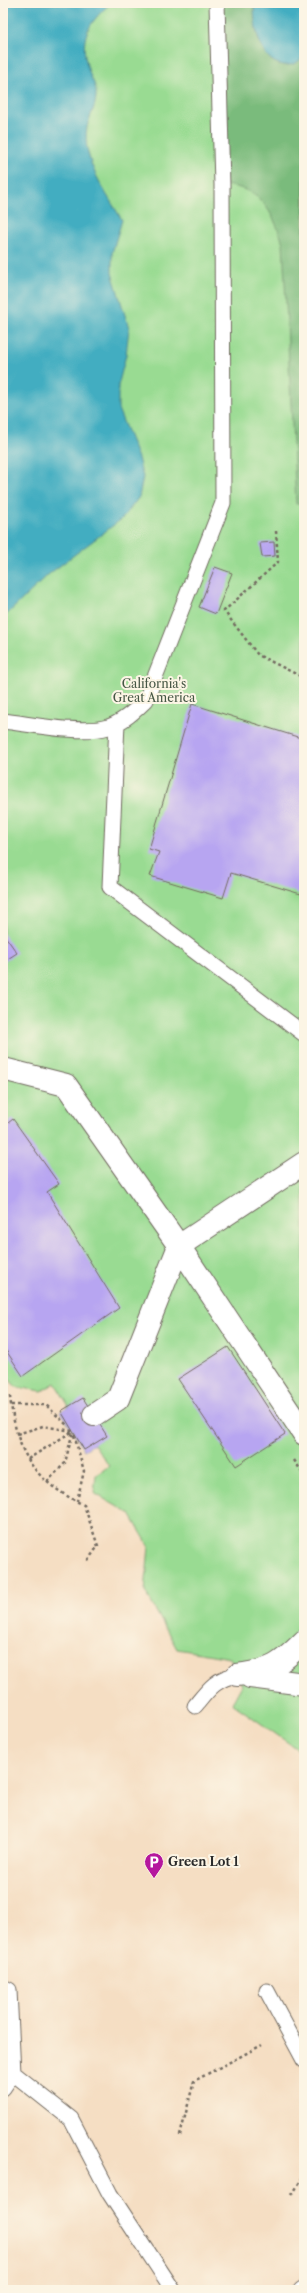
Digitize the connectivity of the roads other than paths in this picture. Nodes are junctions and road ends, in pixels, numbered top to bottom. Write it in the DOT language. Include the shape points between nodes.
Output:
graph roads {
  1 [pos="217,3"];
  2 [pos="3,721"];
  3 [pos="117,723"];
  4 [pos="304,1034"];
  5 [pos="3,1069"];
  6 [pos="304,1163"];
  7 [pos="179,1246"];
  8 [pos="94,1415"];
  9 [pos="304,1434"];
  10 [pos="304,1641"];
  11 [pos="237,1675"];
  12 [pos="304,1684"];
  13 [pos="196,1706"];
  14 [pos="3,1987"];
  15 [pos="267,1991"];
  16 [pos="304,2060"];
  17 [pos="13,2073"];
  18 [pos="3,2088"];
  19 [pos="304,2288"];
  20 [pos="173,2290"];
  21 [pos="301,2290"];
  1 -- 3 [label="lane" via="222,185 223,503 146,700"];
  2 -- 3 [label="lane" via="90,730"];
  3 -- 4 [label="lane" via="110,887"];
  5 -- 7 [label="street" via="66,1085"];
  6 -- 7 [label="street"];
  7 -- 8 [label="street" via="118,1399"];
  7 -- 9 [label="street"];
  10 -- 11 [label="street" via="269,1670"];
  11 -- 12 [label="street"];
  11 -- 13 [label="lane" via="227,1676 212,1684"];
  14 -- 17 [label="lane" via="9,1990"];
  15 -- 16 [label="lane"];
  17 -- 18 [label="lane"];
  17 -- 20 [label="lane" via="71,2119 110,2194"];
  19 -- 21 [label="lane"];
}
